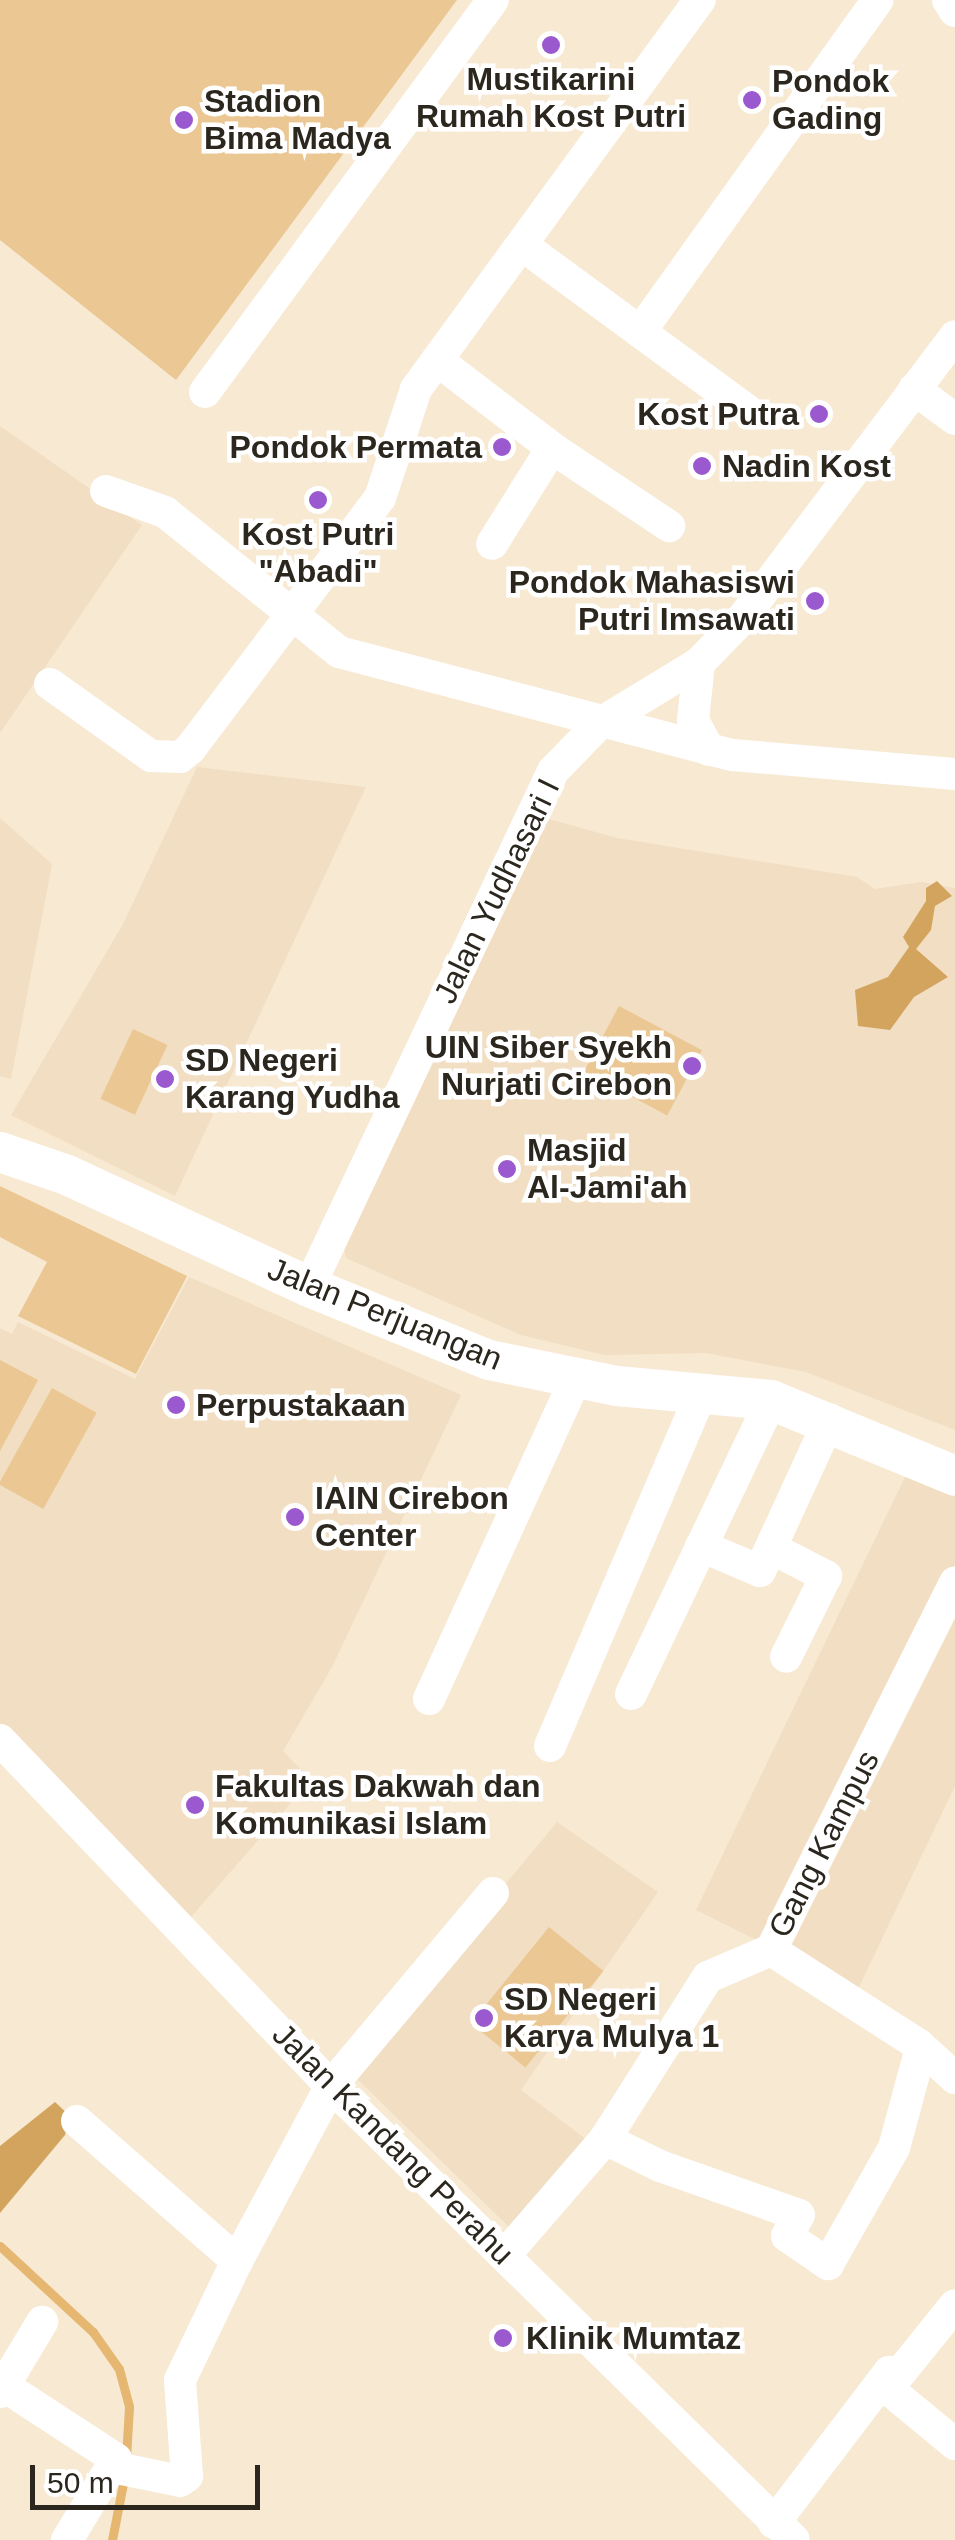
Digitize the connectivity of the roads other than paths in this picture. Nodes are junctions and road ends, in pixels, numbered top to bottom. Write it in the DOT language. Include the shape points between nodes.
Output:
graph roads {
  1 [pos="493,0"];
  2 [pos="700,0"];
  3 [pos="878,0"];
  4 [pos="948,0"];
  5 [pos="955,11"];
  6 [pos="522,245"];
  7 [pos="640,332"];
  8 [pos="955,336"];
  9 [pos="438,360"];
  10 [pos="914,389"];
  11 [pos="205,392"];
  12 [pos="748,411"];
  13 [pos="955,420"];
  14 [pos="552,448"];
  15 [pos="106,491"];
  16 [pos="669,526"];
  17 [pos="492,544"];
  18 [pos="292,614"];
  19 [pos="706,653"];
  20 [pos="50,684"];
  21 [pos="598,724"];
  22 [pos="709,750"];
  23 [pos="955,774"];
  24 [pos="0,1152"];
  25 [pos="309,1287"];
  26 [pos="576,1378"];
  27 [pos="701,1392"];
  28 [pos="770,1400"];
  29 [pos="830,1419"];
  30 [pos="955,1476"];
  31 [pos="701,1546"];
  32 [pos="771,1548"];
  33 [pos="955,1582"];
  34 [pos="786,1657"];
  35 [pos="631,1694"];
  36 [pos="429,1699"];
  37 [pos="0,1740"];
  38 [pos="550,1746"];
  39 [pos="494,1893"];
  40 [pos="771,1950"];
  41 [pos="921,2048"];
  42 [pos="955,2078"];
  43 [pos="331,2086"];
  44 [pos="77,2122"];
  45 [pos="605,2138"];
  46 [pos="505,2255"];
  47 [pos="237,2261"];
  48 [pos="955,2305"];
  49 [pos="42,2322"];
  50 [pos="11,2347"];
  51 [pos="881,2383"];
  52 [pos="2,2389"];
  53 [pos="955,2444"];
  54 [pos="121,2469"];
  55 [pos="784,2531"];
  56 [pos="67,2540"];
  1 -- 11 [label="street"];
  2 -- 6 [label="street"];
  3 -- 7 [label="street"];
  4 -- 5 [label="street"];
  6 -- 7 [label="street"];
  6 -- 9 [label="street"];
  7 -- 12 [label="street"];
  8 -- 10 [label="street, Jalan Yudhasari I"];
  9 -- 14 [label="street"];
  9 -- 18 [label="street" via="400,423 373,507"];
  10 -- 13 [label="street"];
  10 -- 19 [label="street, Jalan Yudhasari I" via="742,619"];
  14 -- 16 [label="street"];
  14 -- 17 [label="street"];
  15 -- 18 [label="street" via="165,512"];
  18 -- 20 [label="street" via="180,757 151,756"];
  18 -- 21 [label="street" via="339,652"];
  19 -- 21 [label="street, Jalan Yudhasari I"];
  19 -- 22 [label="street" via="693,720"];
  21 -- 22 [label="street"];
  21 -- 25 [label="street, Jalan Yudhasari I" via="553,771"];
  22 -- 23 [label="street"];
  24 -- 25 [label="street, Jalan Perjuangan" via="67,1175"];
  25 -- 26 [label="street, Jalan Perjuangan" via="489,1360"];
  26 -- 27 [label="street, Jalan Perjuangan"];
  26 -- 36 [label="street"];
  27 -- 28 [label="street, Jalan Perjuangan"];
  27 -- 38 [label="street"];
  28 -- 29 [label="street, Jalan Perjuangan"];
  28 -- 31 [label="street"];
  29 -- 30 [label="street, Jalan Perjuangan"];
  29 -- 32 [label="street"];
  31 -- 32 [label="street" via="760,1571"];
  31 -- 35 [label="street"];
  32 -- 34 [label="street" via="826,1576"];
  33 -- 40 [label="street, Gang Kampus"];
  37 -- 43 [label="street, Jalan Kandang Perahu"];
  39 -- 43 [label="street"];
  40 -- 41 [label="street"];
  40 -- 45 [label="street, Gang Kampus" via="708,1977"];
  41 -- 42 [label="street"];
  41 -- 45 [label="street" via="894,2148 828,2264 787,2236 799,2215 660,2166"];
  43 -- 46 [label="street, Jalan Kandang Perahu"];
  43 -- 47 [label="street"];
  44 -- 47 [label="street"];
  45 -- 46 [label="street, Gang Kampus"];
  46 -- 55 [label="street, Jalan Kandang Perahu"];
  47 -- 54 [label="street" via="180,2380 186,2476 180,2481"];
  48 -- 51 [label="street" via="898,2377 889,2372"];
  49 -- 50 [label="street"];
  50 -- 52 [label="street"];
  51 -- 53 [label="street"];
  51 -- 55 [label="street"];
  52 -- 54 [label="street" via="110,2450"];
  54 -- 56 [label="street"];
}
